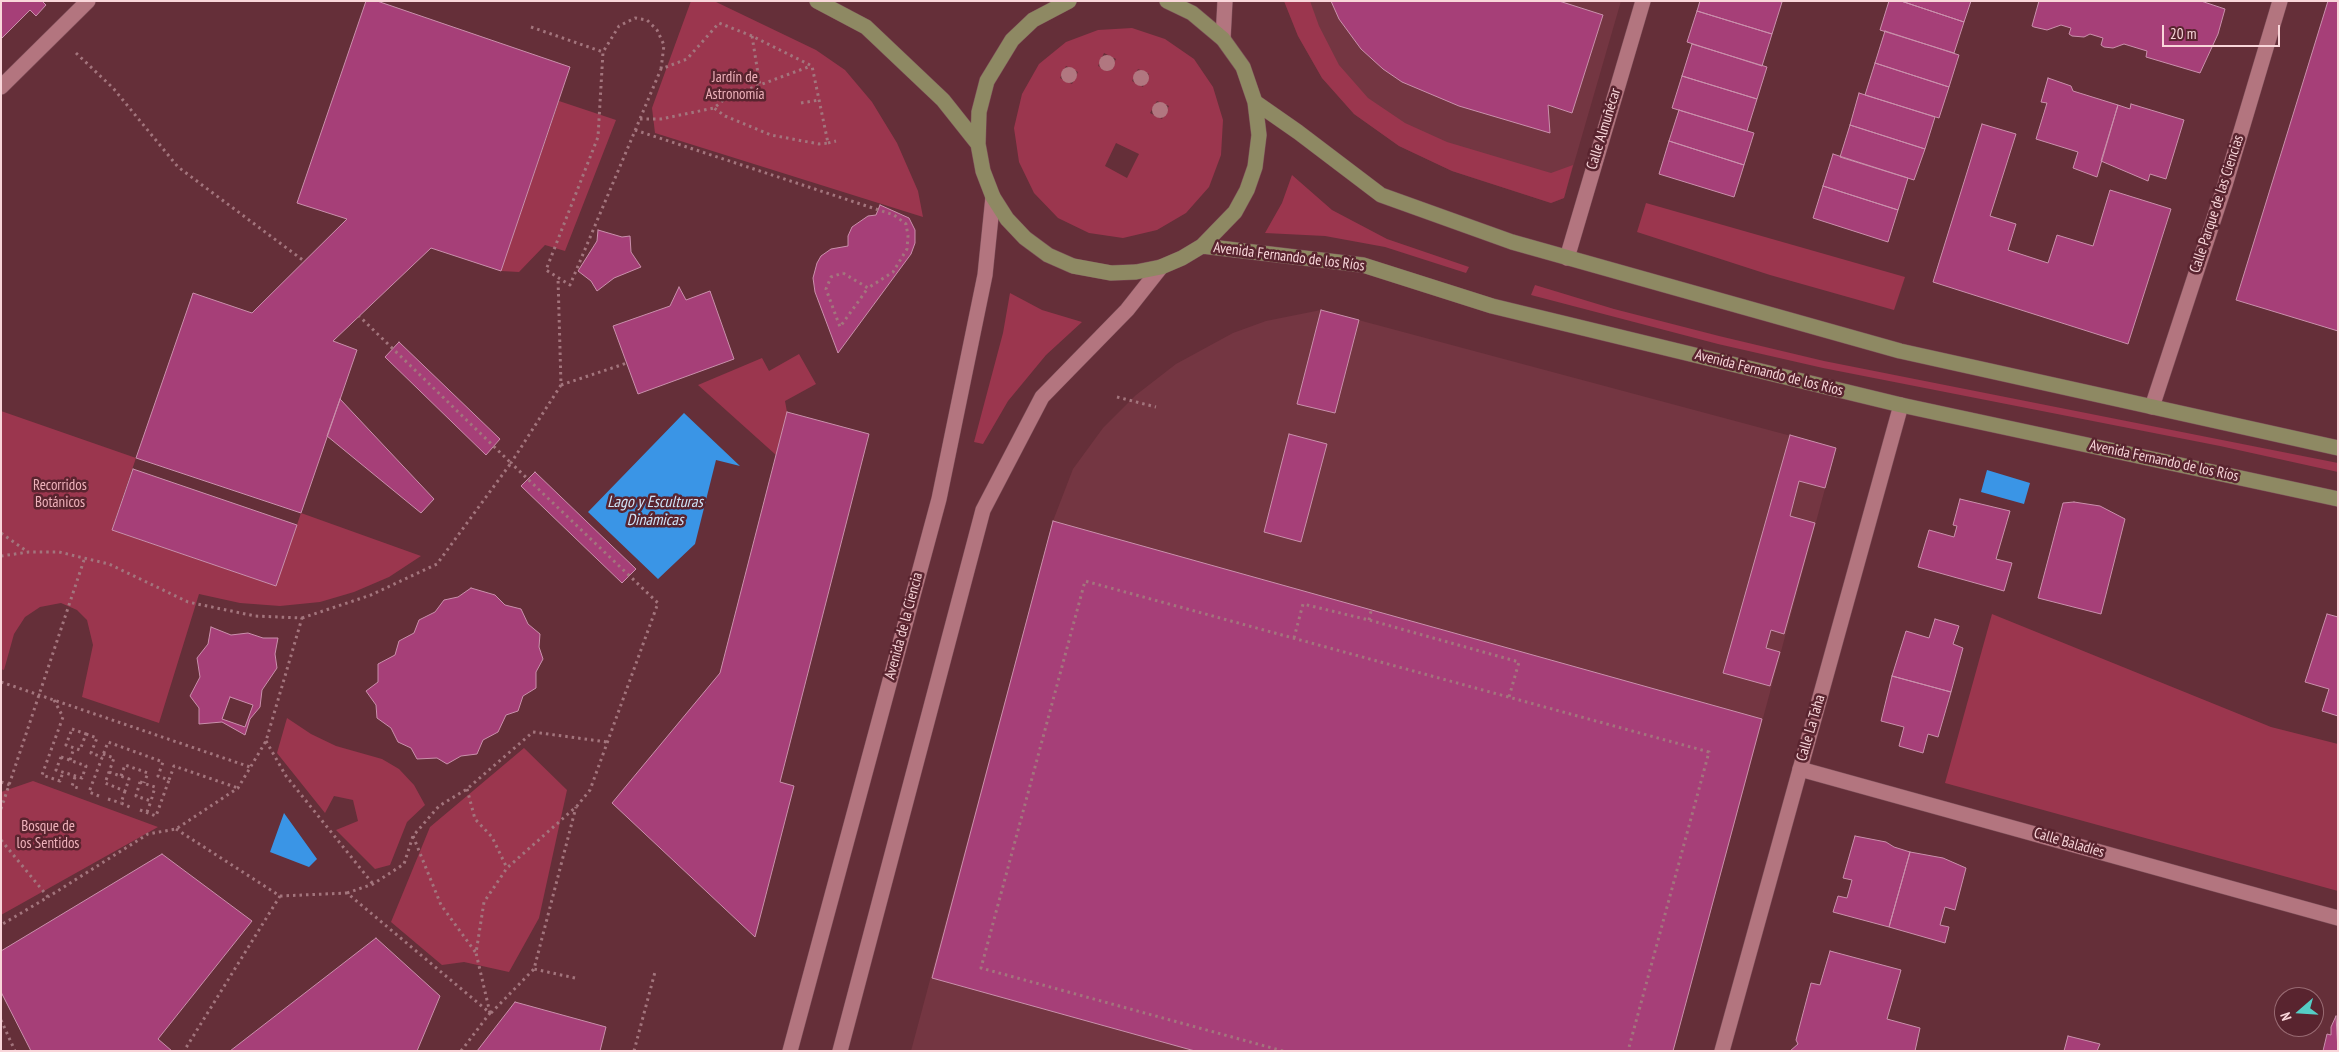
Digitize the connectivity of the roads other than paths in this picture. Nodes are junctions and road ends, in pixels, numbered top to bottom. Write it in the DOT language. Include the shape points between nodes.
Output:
graph roads {
  1 [pos="88,1"];
  2 [pos="817,1"];
  3 [pos="1039,1"];
  4 [pos="1167,1"];
  5 [pos="1225,1"];
  6 [pos="1643,1"];
  7 [pos="2280,1"];
  8 [pos="1063,3"];
  9 [pos="1223,39"];
  10 [pos="1,87"];
  11 [pos="1255,102"];
  12 [pos="978,144"];
  13 [pos="993,197"];
  14 [pos="1202,246"];
  15 [pos="1567,258"];
  16 [pos="1160,267"];
  17 [pos="1901,405"];
  18 [pos="2152,407"];
  19 [pos="2338,448"];
  20 [pos="2338,500"];
  21 [pos="1800,769"];
  22 [pos="2338,918"];
  23 [pos="790,1051"];
  24 [pos="840,1051"];
  25 [pos="1722,1051"];
  1 -- 10 [label="street"];
  2 -- 12 [label="main road" via="866,27 943,100"];
  3 -- 8 [label="main road"];
  4 -- 9 [label="main road" via="1192,13"];
  5 -- 9 [label="street"];
  6 -- 15 [label="street, Calle Almuñécar"];
  7 -- 18 [label="street, Calle Parque de las Ciencias" via="2225,185"];
  8 -- 12 [label="main road" via="1032,20 1012,40 987,81 979,112"];
  9 -- 11 [label="main road" via="1242,68"];
  11 -- 14 [label="main road" via="1259,135 1255,167 1247,190 1235,212"];
  11 -- 15 [label="main road" via="1381,195"];
  12 -- 13 [label="main road" via="983,171"];
  13 -- 16 [label="main road" via="1025,238 1048,255 1073,266 1111,273"];
  13 -- 23 [label="street, Avenida de la Ciencia" via="985,275 939,499"];
  14 -- 16 [label="main road"];
  14 -- 17 [label="main road, Avenida Fernando de los Ríos" via="1363,265 1492,306"];
  15 -- 18 [label="main road" via="1900,351"];
  16 -- 24 [label="street" via="1127,310 1042,397 983,510"];
  17 -- 20 [label="main road, Avenida Fernando de los Ríos"];
  17 -- 21 [label="street, Calle La Taha"];
  18 -- 19 [label="main road"];
  21 -- 22 [label="street, Calle Baladíes"];
  21 -- 25 [label="street, Calle La Taha"];
}
